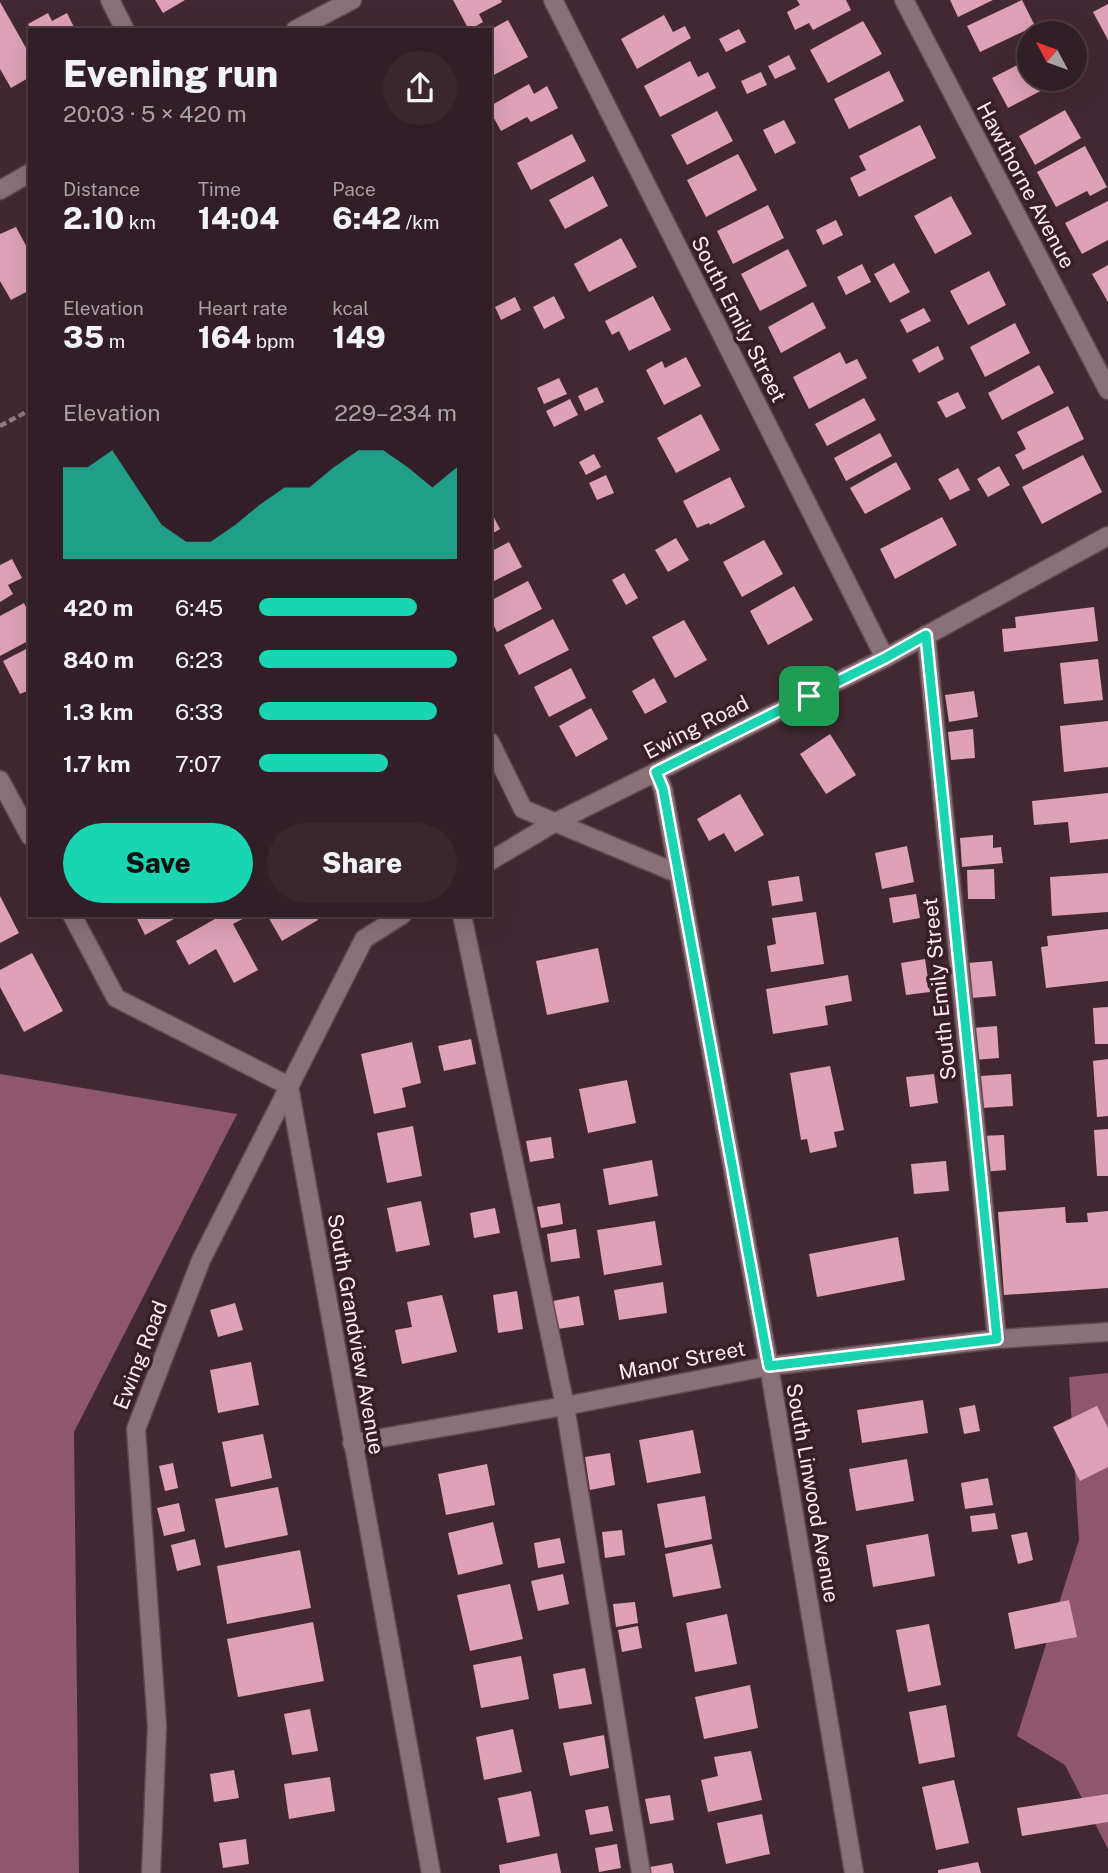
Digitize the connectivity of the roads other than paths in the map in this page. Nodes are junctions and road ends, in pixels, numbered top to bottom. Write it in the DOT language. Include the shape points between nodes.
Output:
graph roads {
  1 [pos="110,0"];
  2 [pos="352,0"];
  3 [pos="553,0"];
  4 [pos="904,0"];
  5 [pos="124,28"];
  6 [pos="299,28"];
  7 [pos="28,174"];
  8 [pos="0,190"];
  9 [pos="1108,390"];
  10 [pos="1108,536"];
  11 [pos="926,635"];
  12 [pos="885,658"];
  13 [pos="492,746"];
  14 [pos="656,772"];
  15 [pos="0,780"];
  16 [pos="554,823"];
  17 [pos="28,832"];
  18 [pos="492,860"];
  19 [pos="679,874"];
  20 [pos="73,917"];
  21 [pos="399,917"];
  22 [pos="462,917"];
  23 [pos="289,1086"];
  24 [pos="1108,1332"];
  25 [pos="997,1339"];
  26 [pos="769,1366"];
  27 [pos="565,1406"];
  28 [pos="352,1443"];
  29 [pos="151,1873"];
  30 [pos="431,1873"];
  31 [pos="642,1873"];
  32 [pos="854,1873"];
  1 -- 5 [label="street"];
  2 -- 6 [label="street"];
  3 -- 12 [label="street, South Emily Street"];
  4 -- 9 [label="street, Hawthorne Avenue"];
  7 -- 8 [label="street"];
  10 -- 11 [label="street, Ewing Road"];
  11 -- 12 [label="street, Ewing Road"];
  11 -- 25 [label="street, South Emily Street"];
  12 -- 14 [label="street, Ewing Road"];
  13 -- 16 [label="street" via="523,809"];
  14 -- 16 [label="street, Ewing Road"];
  14 -- 19 [label="street, South Linwood Avenue"];
  15 -- 17 [label="street"];
  16 -- 18 [label="street, Ewing Road"];
  16 -- 19 [label="street"];
  19 -- 26 [label="street, South Linwood Avenue"];
  20 -- 23 [label="street" via="116,998"];
  21 -- 23 [label="street, Ewing Road" via="364,939"];
  22 -- 27 [label="street"];
  23 -- 28 [label="street, South Grandview Avenue"];
  23 -- 29 [label="street, Ewing Road" via="201,1259 136,1429 157,1726"];
  24 -- 25 [label="street, Manor Street"];
  25 -- 26 [label="street, Manor Street"];
  26 -- 27 [label="street, Manor Street"];
  26 -- 32 [label="street, South Linwood Avenue"];
  27 -- 28 [label="street, Manor Street"];
  27 -- 31 [label="street"];
  28 -- 30 [label="street, South Grandview Avenue"];
}
